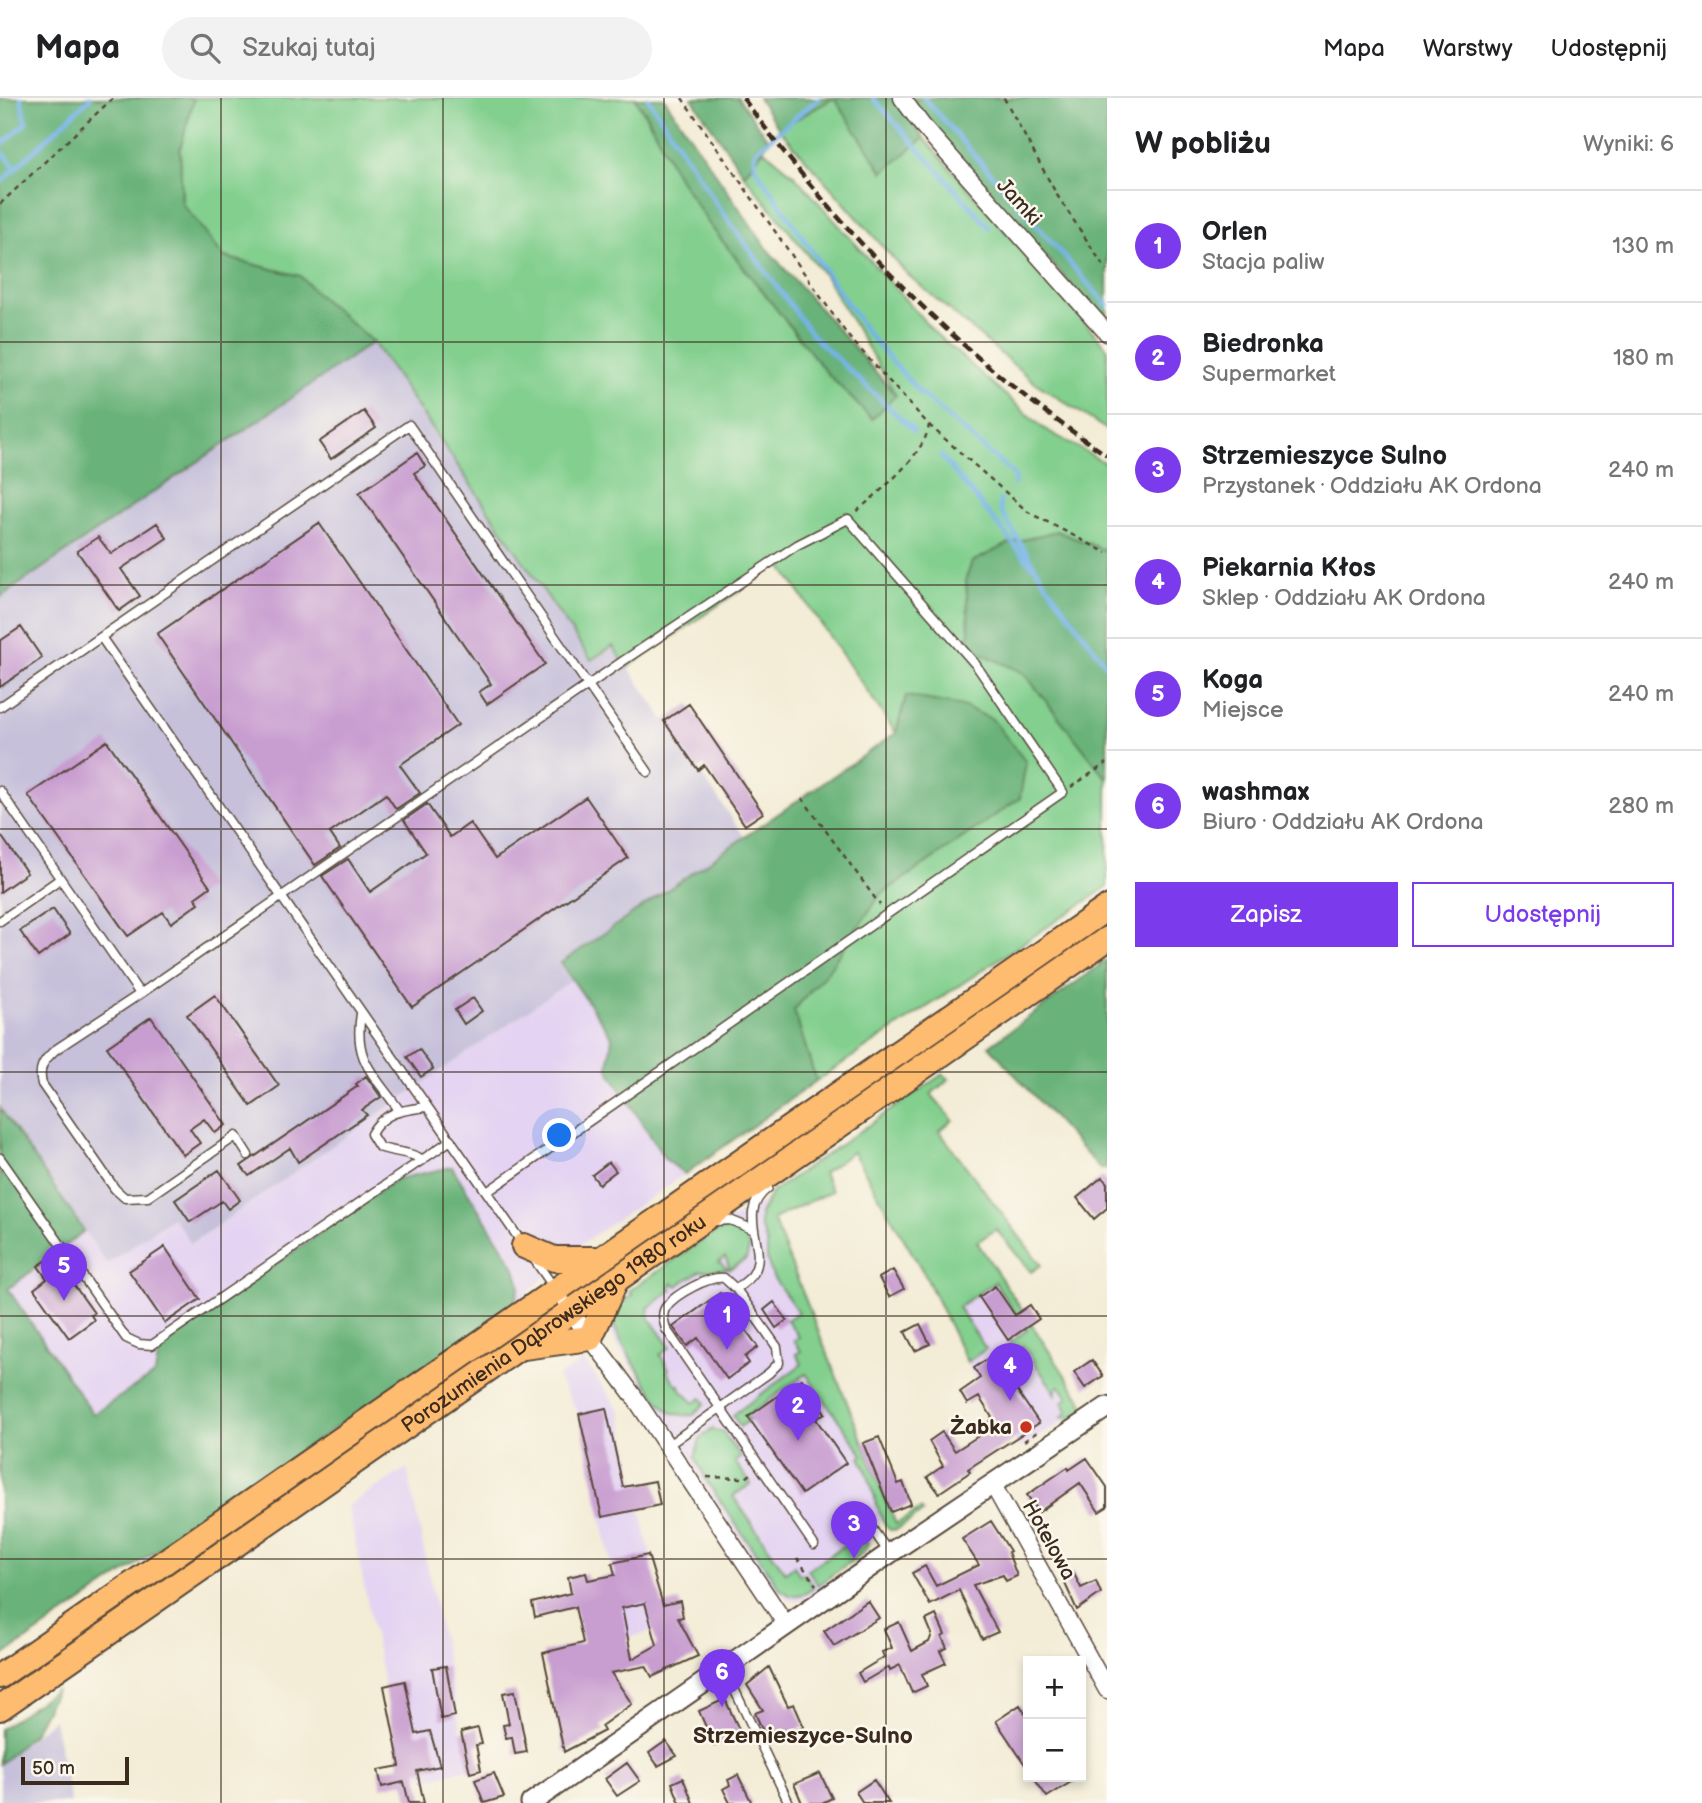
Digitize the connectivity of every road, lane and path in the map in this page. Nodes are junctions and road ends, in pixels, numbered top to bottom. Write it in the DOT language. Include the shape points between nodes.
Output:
graph roads {
  1 [pos="113,98"];
  2 [pos="682,98"];
  3 [pos="902,98"];
  4 [pos="1004,98"];
  5 [pos="0,204"];
  6 [pos="1107,271"];
  7 [pos="1107,333"];
  8 [pos="929,425"];
  9 [pos="848,519"];
  10 [pos="1107,553"];
  11 [pos="101,637"];
  12 [pos="589,685"];
  13 [pos="0,707"];
  14 [pos="1107,763"];
  15 [pos="648,772"];
  16 [pos="0,791"];
  17 [pos="1063,792"];
  18 [pos="802,798"];
  19 [pos="60,879"];
  20 [pos="279,896"];
  21 [pos="1107,908"];
  22 [pos="886,914"];
  23 [pos="0,921"];
  24 [pos="1107,939"];
  25 [pos="140,994"];
  26 [pos="361,1014"];
  27 [pos="425,1107"];
  28 [pos="399,1110"];
  29 [pos="451,1140"];
  30 [pos="812,1145"];
  31 [pos="248,1154"];
  32 [pos="0,1158"];
  33 [pos="423,1160"];
  34 [pos="487,1192"];
  35 [pos="696,1224"];
  36 [pos="752,1229"];
  37 [pos="524,1246"];
  38 [pos="601,1259"];
  39 [pos="616,1280"];
  40 [pos="736,1289"];
  41 [pos="555,1290"];
  42 [pos="571,1311"];
  43 [pos="590,1338"];
  44 [pos="517,1349"];
  45 [pos="1107,1407"];
  46 [pos="720,1408"];
  47 [pos="667,1446"];
  48 [pos="761,1468"];
  49 [pos="704,1478"];
  50 [pos="993,1485"];
  51 [pos="861,1513"];
  52 [pos="814,1545"];
  53 [pos="890,1553"];
  54 [pos="797,1558"];
  55 [pos="818,1588"];
  56 [pos="787,1626"];
  57 [pos="725,1670"];
  58 [pos="0,1676"];
  59 [pos="1107,1690"];
  60 [pos="0,1708"];
  61 [pos="531,1803"];
  62 [pos="789,1803"];
  1 -- 5 [label="path"];
  2 -- 8 [label="path" via="848,336"];
  3 -- 7 [label="street, Jamki"];
  4 -- 6 [label="path" via="1057,195"];
  8 -- 9 [label="path" via="927,438 908,461"];
  8 -- 10 [label="path" via="1028,512"];
  9 -- 12 [label="lane" via="797,545"];
  9 -- 17 [label="lane" via="976,666"];
  11 -- 12 [label="lane" via="409,425"];
  11 -- 13 [label="lane"];
  11 -- 20 [label="lane"];
  12 -- 15 [label="lane"];
  12 -- 20 [label="lane"];
  14 -- 17 [label="path"];
  16 -- 19 [label="lane"];
  17 -- 22 [label="lane"];
  18 -- 22 [label="path"];
  19 -- 23 [label="lane"];
  19 -- 25 [label="lane"];
  20 -- 25 [label="lane"];
  20 -- 26 [label="lane"];
  21 -- 38 [label="main road, Porozumienia Dąbrowskiego 1980 roku"];
  22 -- 34 [label="lane"];
  24 -- 30 [label="main road, Porozumienia Dąbrowskiego 1980 roku"];
  25 -- 31 [label="lane" via="43,1061 42,1084 125,1198 148,1197 236,1136"];
  26 -- 27 [label="lane"];
  26 -- 28 [label="lane" via="357,1037 362,1059"];
  27 -- 28 [label="lane"];
  27 -- 29 [label="lane"];
  28 -- 33 [label="lane" via="377,1122 371,1134 374,1141 389,1151"];
  29 -- 33 [label="lane"];
  29 -- 34 [label="lane"];
  30 -- 35 [label="main road, Porozumienia Dąbrowskiego 1980 roku"];
  30 -- 36 [label="lane" via="762,1193"];
  32 -- 33 [label="lane" via="126,1338 152,1345"];
  34 -- 37 [label="lane"];
  35 -- 36 [label="lane" via="730,1220"];
  35 -- 39 [label="main road, Porozumienia Dąbrowskiego 1980 roku"];
  36 -- 40 [label="lane" via="758,1261 753,1274"];
  37 -- 38 [label="main road" via="554,1259"];
  37 -- 41 [label="lane"];
  38 -- 41 [label="main road, Porozumienia Dąbrowskiego 1980 roku"];
  39 -- 42 [label="main road, Porozumienia Dąbrowskiego 1980 roku"];
  39 -- 43 [label="main road"];
  40 -- 46 [label="lane" via="777,1347 779,1363"];
  40 -- 46 [label="lane" via="724,1278 705,1279 666,1307 663,1318"];
  41 -- 42 [label="street"];
  41 -- 58 [label="main road, Porozumienia Dąbrowskiego 1980 roku"];
  42 -- 43 [label="street"];
  42 -- 44 [label="main road, Porozumienia Dąbrowskiego 1980 roku"];
  43 -- 44 [label="main road"];
  43 -- 47 [label="street"];
  44 -- 60 [label="main road, Porozumienia Dąbrowskiego 1980 roku"];
  45 -- 50 [label="street"];
  46 -- 47 [label="lane"];
  46 -- 48 [label="lane"];
  47 -- 56 [label="street"];
  48 -- 49 [label="path" via="746,1478"];
  48 -- 52 [label="lane"];
  50 -- 53 [label="street"];
  50 -- 59 [label="street, Hotelowa"];
  51 -- 53 [label="lane"];
  53 -- 56 [label="street"];
  54 -- 55 [label="path"];
  56 -- 57 [label="street"];
  57 -- 61 [label="street"];
  57 -- 62 [label="lane"];
}
